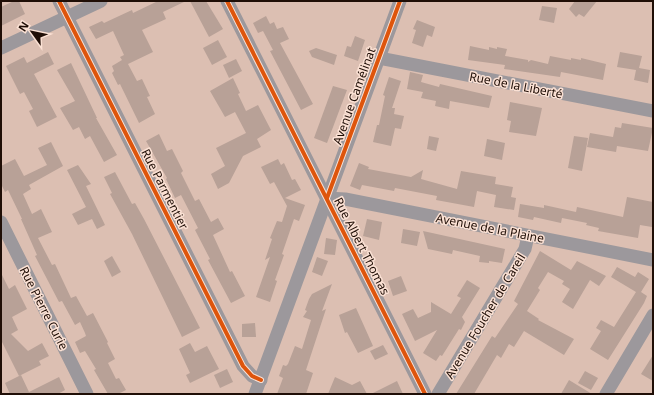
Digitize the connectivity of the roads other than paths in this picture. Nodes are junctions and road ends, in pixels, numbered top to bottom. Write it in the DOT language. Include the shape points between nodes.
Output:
graph roads {
  1 [pos="59,1"];
  2 [pos="101,1"];
  3 [pos="227,1"];
  4 [pos="399,2"];
  5 [pos="67,17"];
  6 [pos="1,48"];
  7 [pos="379,58"];
  8 [pos="653,111"];
  9 [pos="327,198"];
  10 [pos="1,222"];
  11 [pos="528,236"];
  12 [pos="653,260"];
  13 [pos="653,315"];
  14 [pos="261,380"];
  15 [pos="87,394"];
  16 [pos="256,394"];
  17 [pos="425,394"];
  18 [pos="438,394"];
  19 [pos="606,394"];
  1 -- 5 [label="street, Rue Parmentier"];
  2 -- 5 [label="street"];
  3 -- 9 [label="street, Rue Albert Thomas"];
  4 -- 7 [label="street, Avenue Camélinat"];
  5 -- 6 [label="street"];
  5 -- 14 [label="street, Rue Parmentier" via="243,366 252,376"];
  7 -- 8 [label="street, Rue de la Liberté"];
  7 -- 9 [label="street, Avenue Camélinat"];
  9 -- 11 [label="street, Avenue de la Plaine" via="345,199"];
  9 -- 14 [label="street, Avenue Camélinat"];
  9 -- 17 [label="street, Rue Albert Thomas"];
  10 -- 15 [label="street, Rue Pierre Curie"];
  11 -- 12 [label="street, Avenue de la Plaine"];
  11 -- 18 [label="street, Avenue Foucher de Careil" via="525,249"];
  13 -- 19 [label="street"];
  14 -- 16 [label="street, Avenue Camélinat"];
}
